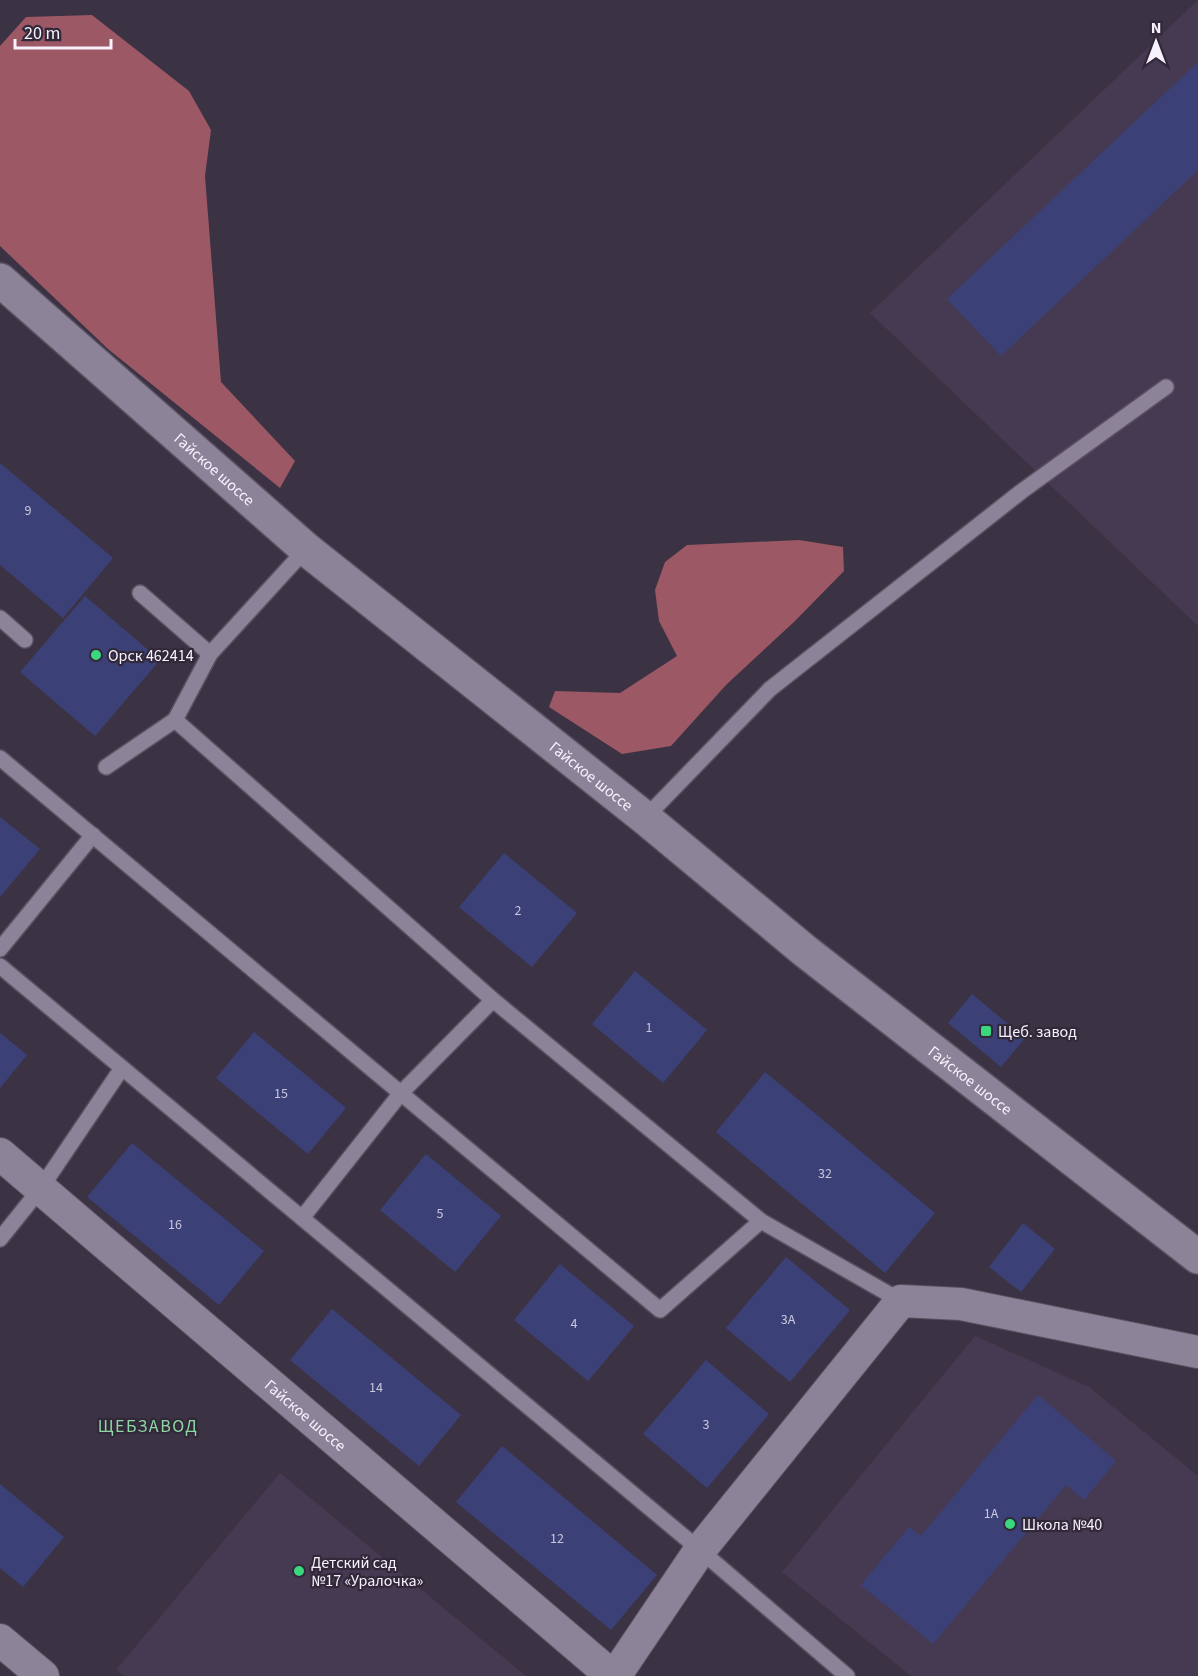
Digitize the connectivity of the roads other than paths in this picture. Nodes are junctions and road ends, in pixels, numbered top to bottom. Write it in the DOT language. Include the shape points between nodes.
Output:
graph roads {
  1 [pos="0,280"];
  2 [pos="1166,387"];
  3 [pos="306,549"];
  4 [pos="140,593"];
  5 [pos="0,618"];
  6 [pos="25,640"];
  7 [pos="210,654"];
  8 [pos="175,720"];
  9 [pos="0,758"];
  10 [pos="106,767"];
  11 [pos="645,818"];
  12 [pos="93,835"];
  13 [pos="0,949"];
  14 [pos="0,966"];
  15 [pos="493,1000"];
  16 [pos="122,1068"];
  17 [pos="401,1093"];
  18 [pos="0,1154"];
  19 [pos="41,1188"];
  20 [pos="302,1218"];
  21 [pos="761,1221"];
  22 [pos="0,1239"];
  23 [pos="1198,1257"];
  24 [pos="901,1301"];
  25 [pos="1198,1352"];
  26 [pos="700,1550"];
  27 [pos="1,1644"];
  28 [pos="42,1676"];
  29 [pos="614,1676"];
  30 [pos="847,1676"];
  1 -- 3 [label="main road, Гайское шоссе"];
  2 -- 11 [label="lane" via="1022,491 770,689"];
  3 -- 7 [label="lane"];
  3 -- 11 [label="main road, Гайское шоссе"];
  4 -- 7 [label="lane"];
  5 -- 6 [label="lane"];
  7 -- 8 [label="lane"];
  8 -- 10 [label="lane"];
  8 -- 15 [label="lane"];
  9 -- 12 [label="lane"];
  11 -- 23 [label="main road, Гайское шоссе" via="805,951"];
  12 -- 13 [label="lane"];
  12 -- 17 [label="lane"];
  14 -- 16 [label="lane"];
  15 -- 17 [label="lane"];
  15 -- 21 [label="lane"];
  16 -- 19 [label="lane"];
  16 -- 20 [label="lane"];
  17 -- 20 [label="lane"];
  17 -- 21 [label="lane" via="660,1310"];
  18 -- 19 [label="street, Гайское шоссе"];
  19 -- 22 [label="lane"];
  19 -- 29 [label="street, Гайское шоссе"];
  20 -- 26 [label="lane"];
  21 -- 24 [label="lane"];
  24 -- 25 [label="street" via="961,1304"];
  24 -- 26 [label="street, Гайское шоссе"];
  26 -- 29 [label="street, Гайское шоссе"];
  26 -- 30 [label="lane"];
  27 -- 28 [label="street"];
}
